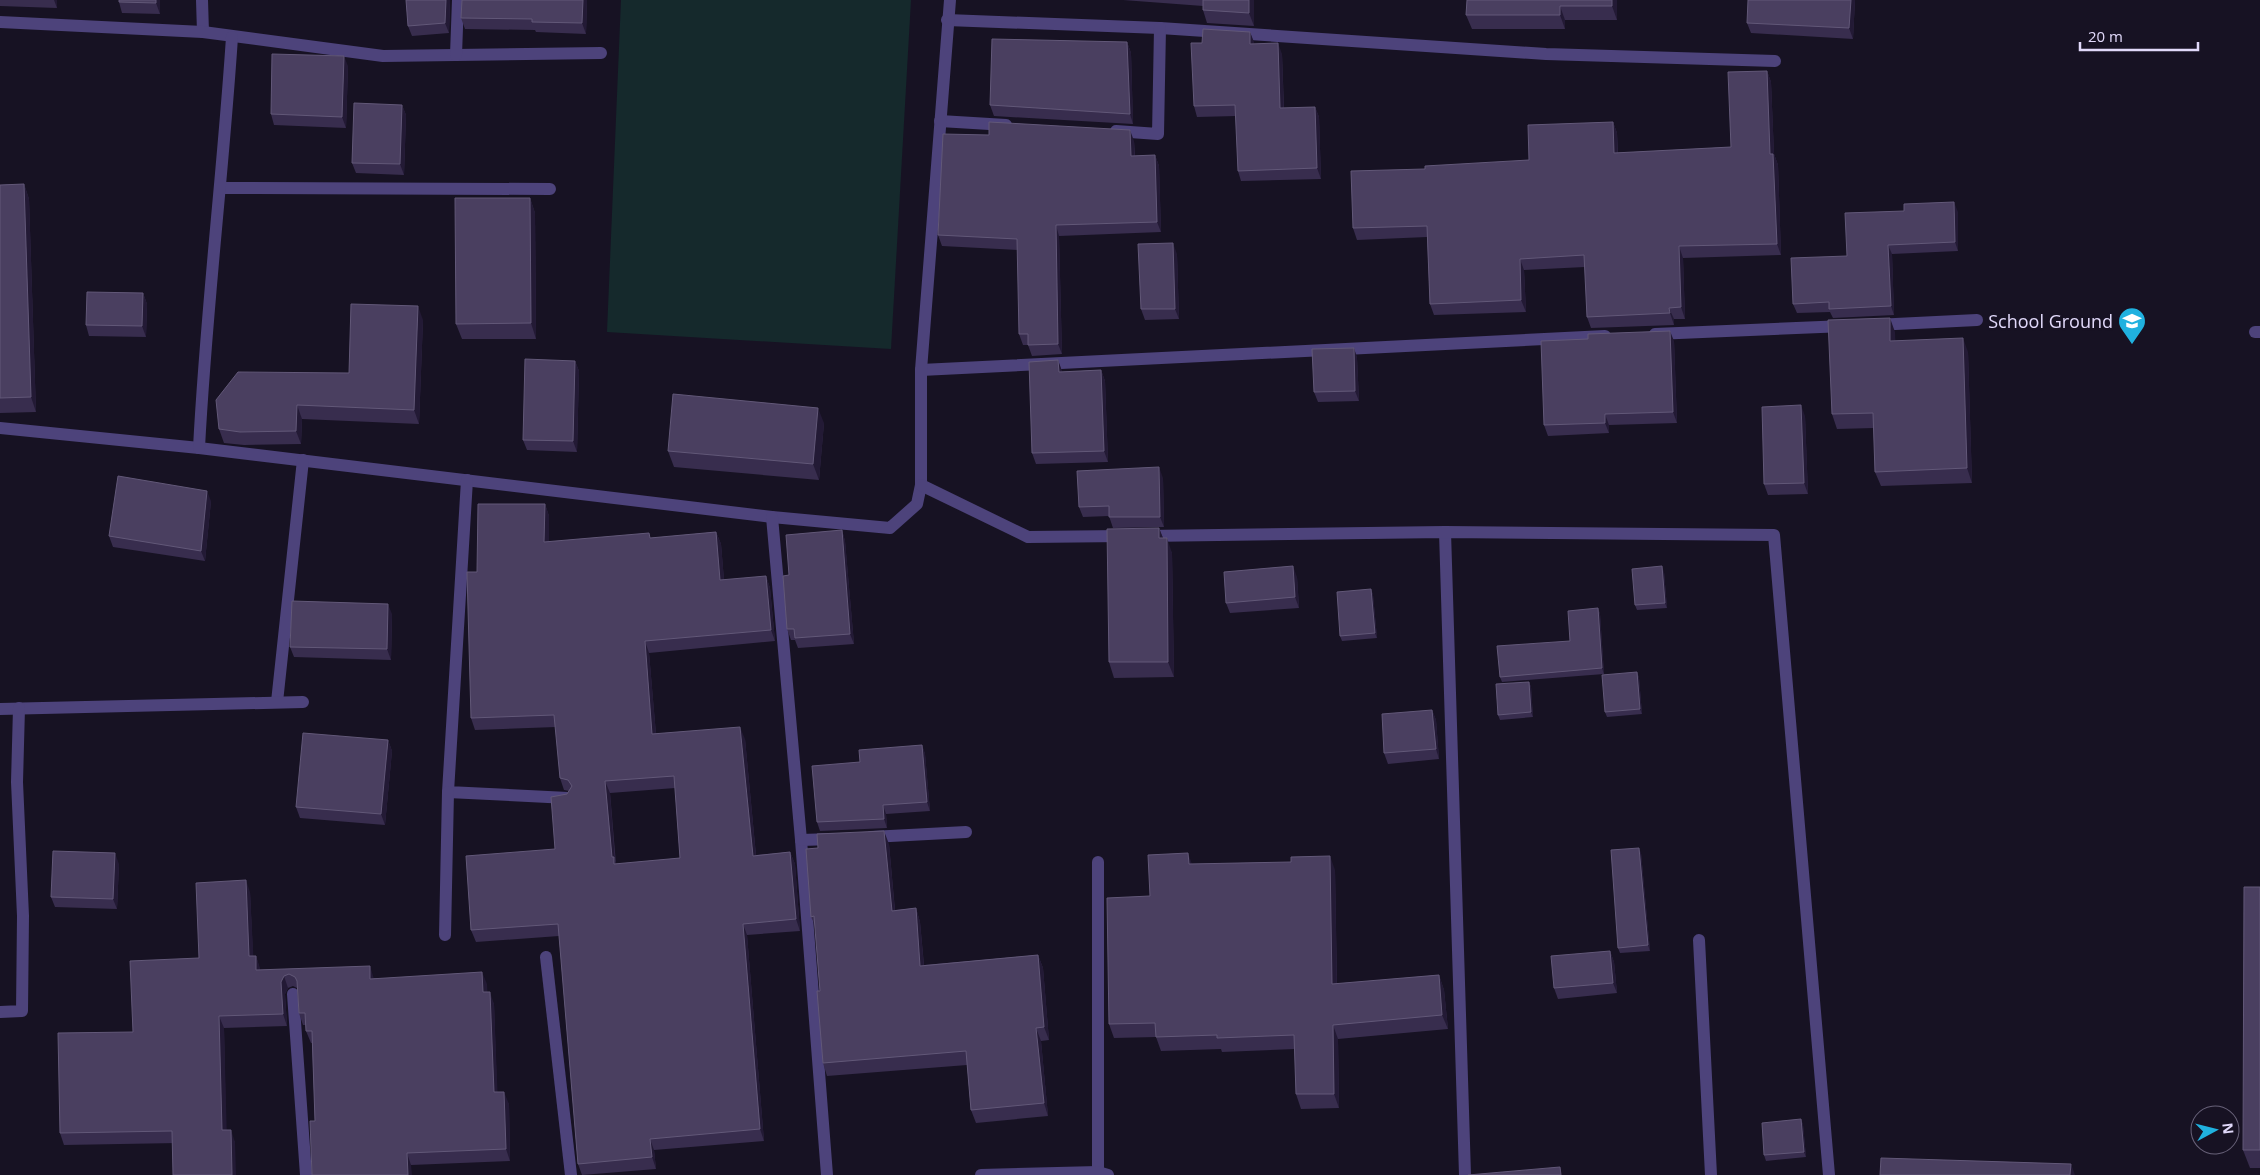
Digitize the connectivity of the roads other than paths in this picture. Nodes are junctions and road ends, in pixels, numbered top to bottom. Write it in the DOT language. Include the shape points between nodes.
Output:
graph roads {
  1 [pos="202,0"];
  2 [pos="458,0"];
  3 [pos="950,0"];
  4 [pos="947,20"];
  5 [pos="0,22"];
  6 [pos="1160,28"];
  7 [pos="203,32"];
  8 [pos="232,37"];
  9 [pos="601,53"];
  10 [pos="456,55"];
  11 [pos="1775,61"];
  12 [pos="940,121"];
  13 [pos="1019,126"];
  14 [pos="1098,130"];
  15 [pos="220,188"];
  16 [pos="550,189"];
  17 [pos="1977,320"];
  18 [pos="1643,335"];
  19 [pos="1613,336"];
  20 [pos="921,370"];
  21 [pos="0,428"];
  22 [pos="199,448"];
  23 [pos="302,460"];
  24 [pos="467,480"];
  25 [pos="921,484"];
  26 [pos="772,517"];
  27 [pos="1445,532"];
  28 [pos="277,702"];
  29 [pos="303,702"];
  30 [pos="19,708"];
  31 [pos="0,709"];
  32 [pos="448,792"];
  33 [pos="568,798"];
  34 [pos="966,832"];
  35 [pos="861,837"];
  36 [pos="842,838"];
  37 [pos="801,840"];
  38 [pos="1098,862"];
  39 [pos="445,935"];
  40 [pos="1699,940"];
  41 [pos="546,957"];
  42 [pos="293,994"];
  43 [pos="0,1012"];
  44 [pos="1103,1174"];
  45 [pos="306,1175"];
  46 [pos="571,1175"];
  47 [pos="827,1175"];
  48 [pos="981,1175"];
  49 [pos="1465,1175"];
  50 [pos="1711,1175"];
  51 [pos="1829,1175"];
  1 -- 7 [label="street"];
  2 -- 10 [label="street"];
  3 -- 4 [label="street"];
  4 -- 6 [label="street"];
  4 -- 12 [label="street"];
  5 -- 7 [label="street"];
  6 -- 11 [label="street" via="1546,54"];
  6 -- 14 [label="street" via="1158,134"];
  7 -- 8 [label="street"];
  8 -- 10 [label="street" via="383,56"];
  8 -- 15 [label="street"];
  9 -- 10 [label="street"];
  12 -- 13 [label="street"];
  12 -- 20 [label="street"];
  15 -- 16 [label="street"];
  15 -- 22 [label="street" via="204,349"];
  17 -- 18 [label="street"];
  19 -- 20 [label="street"];
  20 -- 25 [label="street"];
  21 -- 22 [label="street"];
  22 -- 23 [label="street"];
  23 -- 24 [label="street"];
  23 -- 28 [label="street"];
  24 -- 26 [label="street"];
  24 -- 32 [label="street"];
  25 -- 26 [label="street" via="917,504 890,528"];
  25 -- 27 [label="street" via="1028,538"];
  26 -- 37 [label="street"];
  27 -- 49 [label="street"];
  27 -- 51 [label="street" via="1774,535"];
  28 -- 29 [label="street"];
  28 -- 30 [label="street"];
  30 -- 31 [label="street"];
  30 -- 43 [label="street" via="17,782 23,916 22,1012"];
  32 -- 33 [label="street"];
  32 -- 39 [label="street"];
  34 -- 35 [label="street"];
  36 -- 37 [label="street"];
  37 -- 47 [label="street"];
  38 -- 44 [label="street"];
  40 -- 50 [label="street"];
  41 -- 46 [label="street"];
  42 -- 45 [label="street"];
  44 -- 48 [label="street"];
}
